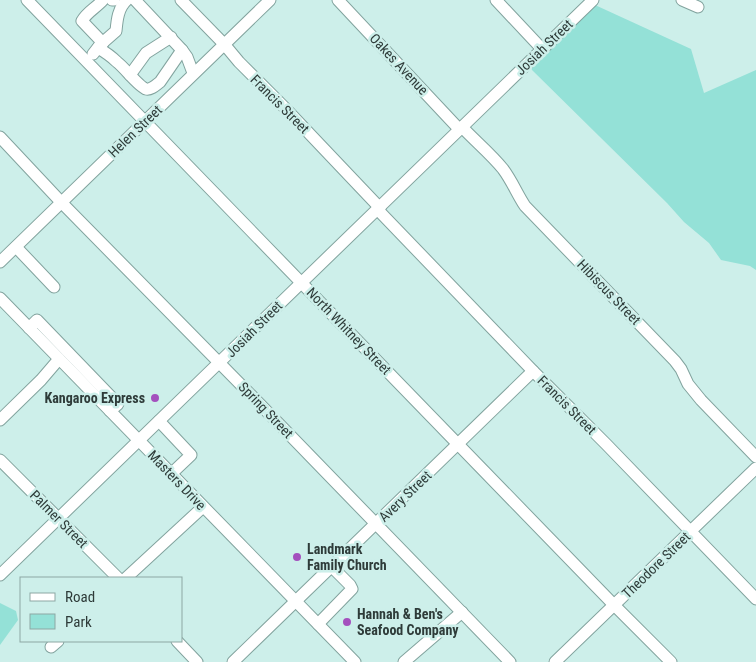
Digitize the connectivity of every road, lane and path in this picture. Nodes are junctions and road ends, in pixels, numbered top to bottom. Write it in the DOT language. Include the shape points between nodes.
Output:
graph roads {
  1 [pos="27,0"];
  2 [pos="103,0"];
  3 [pos="127,0"];
  4 [pos="135,0"];
  5 [pos="181,0"];
  6 [pos="270,0"];
  7 [pos="338,0"];
  8 [pos="496,0"];
  9 [pos="593,0"];
  10 [pos="682,0"];
  11 [pos="698,7"];
  12 [pos="170,37"];
  13 [pos="224,44"];
  14 [pos="100,46"];
  15 [pos="542,49"];
  16 [pos="182,50"];
  17 [pos="88,62"];
  18 [pos="194,73"];
  19 [pos="130,75"];
  20 [pos="145,121"];
  21 [pos="461,128"];
  22 [pos="0,137"];
  23 [pos="61,202"];
  24 [pos="379,209"];
  25 [pos="16,247"];
  26 [pos="0,262"];
  27 [pos="301,282"];
  28 [pos="54,287"];
  29 [pos="0,298"];
  30 [pos="29,328"];
  31 [pos="59,359"];
  32 [pos="220,363"];
  33 [pos="533,371"];
  34 [pos="110,411"];
  35 [pos="0,420"];
  36 [pos="159,421"];
  37 [pos="138,440"];
  38 [pos="458,444"];
  39 [pos="756,457"];
  40 [pos="0,460"];
  41 [pos="756,468"];
  42 [pos="171,474"];
  43 [pos="203,507"];
  44 [pos="59,519"];
  45 [pos="376,524"];
  46 [pos="691,531"];
  47 [pos="332,567"];
  48 [pos="0,575"];
  49 [pos="117,577"];
  50 [pos="127,577"];
  51 [pos="756,599"];
  52 [pos="296,602"];
  53 [pos="614,605"];
  54 [pos="462,612"];
  55 [pos="318,624"];
  56 [pos="178,642"];
  57 [pos="197,662"];
  58 [pos="233,662"];
  59 [pos="355,662"];
  60 [pos="404,662"];
  61 [pos="509,662"];
  62 [pos="556,662"];
  63 [pos="671,662"];
  1 -- 17 [label="street, North Whitney Street"];
  2 -- 14 [label="street" via="82,21"];
  3 -- 14 [label="street" via="116,20 116,31"];
  4 -- 12 [label="street"];
  5 -- 13 [label="street, Francis Street"];
  6 -- 13 [label="street, Helen Street"];
  7 -- 21 [label="street, Oakes Avenue"];
  8 -- 15 [label="street"];
  9 -- 15 [label="street, Josiah Street"];
  10 -- 11 [label="street"];
  12 -- 16 [label="street"];
  12 -- 19 [label="street" via="146,53"];
  13 -- 18 [label="street, Helen Street"];
  13 -- 24 [label="street, Francis Street"];
  14 -- 17 [label="street"];
  14 -- 19 [label="street"];
  15 -- 21 [label="street, Josiah Street"];
  16 -- 18 [label="street"];
  16 -- 19 [label="street" via="155,87 144,88"];
  17 -- 20 [label="street, North Whitney Street"];
  18 -- 20 [label="street, Helen Street"];
  20 -- 23 [label="street, Helen Street"];
  20 -- 27 [label="street, North Whitney Street"];
  21 -- 24 [label="street, Josiah Street"];
  21 -- 39 [label="street, Hibiscus Street" via="503,170 526,206 675,361 701,400"];
  22 -- 23 [label="street, Spring Street"];
  23 -- 25 [label="street, Helen Street"];
  23 -- 32 [label="street, Spring Street"];
  24 -- 27 [label="street, Josiah Street"];
  24 -- 33 [label="street, Francis Street"];
  25 -- 26 [label="street, Helen Street"];
  25 -- 28 [label="street"];
  27 -- 32 [label="street, Josiah Street"];
  27 -- 38 [label="street, North Whitney Street"];
  29 -- 30 [label="street, Masters Drive"];
  30 -- 31 [label="street, Masters Drive"];
  30 -- 34 [label="street" via="37,320 118,404"];
  31 -- 34 [label="street, Masters Drive"];
  31 -- 35 [label="street"];
  32 -- 36 [label="street, Josiah Street"];
  32 -- 45 [label="street, Spring Street"];
  33 -- 38 [label="street, Avery Street"];
  33 -- 46 [label="street, Francis Street"];
  34 -- 37 [label="street, Masters Drive"];
  36 -- 37 [label="street, Josiah Street"];
  36 -- 42 [label="street" via="191,455"];
  37 -- 42 [label="street, Masters Drive"];
  37 -- 44 [label="street, Josiah Street"];
  38 -- 45 [label="street, Avery Street"];
  38 -- 53 [label="street, North Whitney Street"];
  40 -- 44 [label="street, Palmer Street"];
  41 -- 46 [label="street, Theodore Street"];
  42 -- 43 [label="street, Masters Drive"];
  43 -- 50 [label="street"];
  43 -- 52 [label="street, Masters Drive"];
  44 -- 48 [label="street, Josiah Street"];
  44 -- 49 [label="street, Palmer Street"];
  45 -- 47 [label="street, Avery Street"];
  45 -- 54 [label="street, Spring Street"];
  46 -- 51 [label="street, Francis Street"];
  46 -- 53 [label="street, Theodore Street"];
  47 -- 52 [label="street, Avery Street"];
  47 -- 55 [label="street" via="352,589"];
  52 -- 55 [label="street, Masters Drive"];
  52 -- 58 [label="street, Avery Street"];
  53 -- 62 [label="street, Theodore Street"];
  53 -- 63 [label="street, North Whitney Street"];
  54 -- 60 [label="street"];
  54 -- 61 [label="street, Spring Street"];
  55 -- 59 [label="street, Masters Drive"];
  56 -- 57 [label="street"];
}
